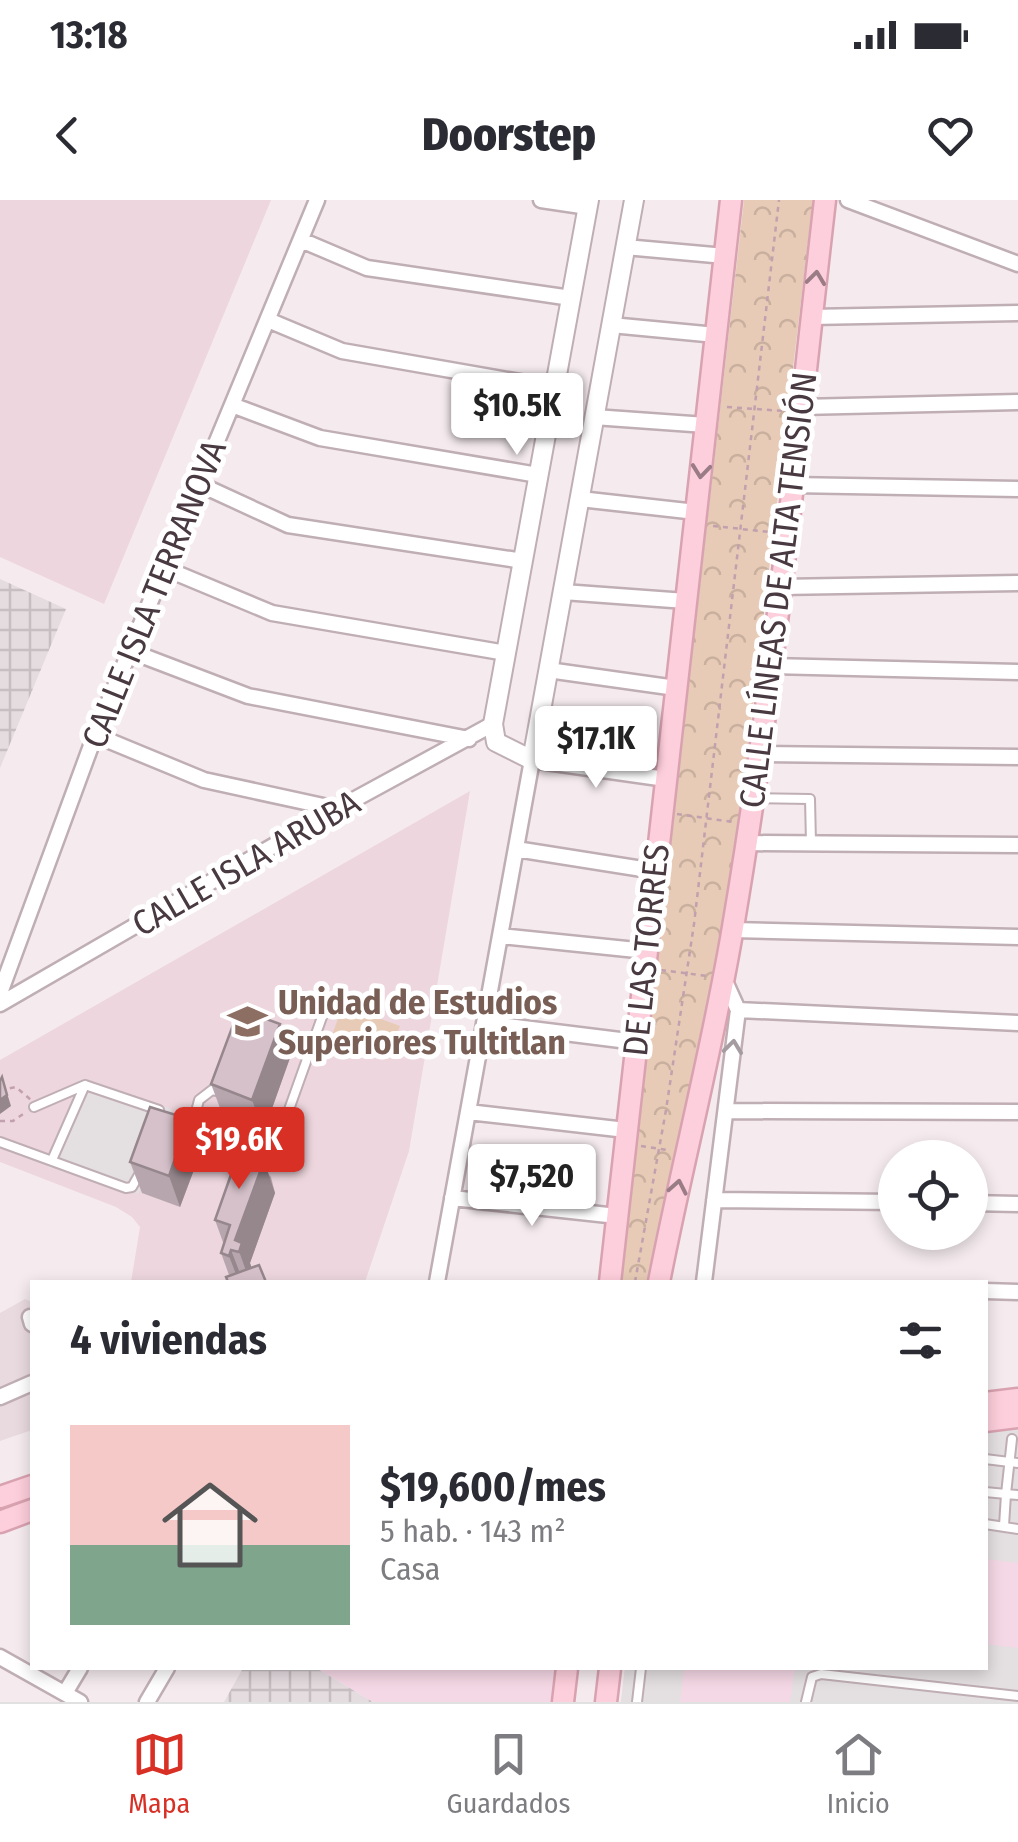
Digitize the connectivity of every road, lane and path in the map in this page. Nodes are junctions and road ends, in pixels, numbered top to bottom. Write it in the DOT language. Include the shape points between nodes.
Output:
graph roads {
  1 [pos="317,200"];
  2 [pos="540,200"];
  3 [pos="634,200"];
  4 [pos="731,200"];
  5 [pos="778,200"];
  6 [pos="825,200"];
  7 [pos="848,200"];
  8 [pos="588,203"];
  9 [pos="300,240"];
  10 [pos="626,247"];
  11 [pos="724,256"];
  12 [pos="1018,264"];
  13 [pos="571,298"];
  14 [pos="1018,313"];
  15 [pos="811,317"];
  16 [pos="268,320"];
  17 [pos="611,325"];
  18 [pos="716,335"];
  19 [pos="554,388"];
  20 [pos="1018,402"];
  21 [pos="232,404"];
  22 [pos="756,409"];
  23 [pos="800,410"];
  24 [pos="707,415"];
  25 [pos="594,417"];
  26 [pos="538,475"];
  27 [pos="199,484"];
  28 [pos="792,485"];
  29 [pos="1018,489"];
  30 [pos="580,498"];
  31 [pos="696,518"];
  32 [pos="743,529"];
  33 [pos="786,534"];
  34 [pos="522,561"];
  35 [pos="164,568"];
  36 [pos="1018,582"];
  37 [pos="780,587"];
  38 [pos="562,592"];
  39 [pos="686,601"];
  40 [pos="130,651"];
  41 [pos="506,653"];
  42 [pos="771,666"];
  43 [pos="548,670"];
  44 [pos="1018,672"];
  45 [pos="676,688"];
  46 [pos="493,724"];
  47 [pos="95,735"];
  48 [pos="469,739"];
  49 [pos="759,754"];
  50 [pos="1018,757"];
  51 [pos="532,760"];
  52 [pos="666,778"];
  53 [pos="754,798"];
  54 [pos="338,809"];
  55 [pos="662,812"];
  56 [pos="707,819"];
  57 [pos="748,834"];
  58 [pos="811,844"];
  59 [pos="1018,845"];
  60 [pos="516,849"];
  61 [pos="656,871"];
  62 [pos="733,930"];
  63 [pos="500,936"];
  64 [pos="1018,937"];
  65 [pos="645,960"];
  66 [pos="687,974"];
  67 [pos="724,978"];
  68 [pos="0,992"];
  69 [pos="0,1004"];
  70 [pos="327,1004"];
  71 [pos="738,1010"];
  72 [pos="484,1023"];
  73 [pos="1018,1023"];
  74 [pos="274,1036"];
  75 [pos="636,1042"];
  76 [pos="310,1050"];
  77 [pos="224,1076"];
  78 [pos="86,1085"];
  79 [pos="0,1090"];
  80 [pos="278,1103"];
  81 [pos="34,1106"];
  82 [pos="290,1107"];
  83 [pos="726,1111"];
  84 [pos="468,1112"];
  85 [pos="1018,1112"];
  86 [pos="178,1117"];
  87 [pos="0,1121"];
  88 [pos="159,1121"];
  89 [pos="193,1122"];
  90 [pos="625,1137"];
  91 [pos="0,1142"];
  92 [pos="660,1149"];
  93 [pos="684,1153"];
  94 [pos="52,1160"];
  95 [pos="142,1168"];
  96 [pos="452,1198"];
  97 [pos="714,1200"];
  98 [pos="878,1202"];
  99 [pos="988,1204"];
  100 [pos="1018,1204"];
  101 [pos="617,1216"];
  102 [pos="437,1280"];
  103 [pos="610,1280"];
  104 [pos="635,1280"];
  105 [pos="659,1280"];
  106 [pos="704,1280"];
  107 [pos="988,1291"];
  108 [pos="1018,1292"];
  109 [pos="30,1384"];
  110 [pos="0,1397"];
  111 [pos="1018,1399"];
  112 [pos="988,1403"];
  113 [pos="1018,1417"];
  114 [pos="988,1421"];
  115 [pos="1012,1438"];
  116 [pos="988,1459"];
  117 [pos="1014,1462"];
  118 [pos="30,1487"];
  119 [pos="988,1492"];
  120 [pos="1006,1494"];
  121 [pos="1018,1495"];
  122 [pos="0,1497"];
  123 [pos="30,1511"];
  124 [pos="0,1522"];
  125 [pos="988,1524"];
  126 [pos="1004,1526"];
  127 [pos="1018,1529"];
  128 [pos="0,1657"];
  129 [pos="79,1670"];
  130 [pos="166,1670"];
  131 [pos="567,1670"];
  132 [pos="610,1670"];
  133 [pos="641,1670"];
  134 [pos="65,1693"];
  135 [pos="1018,1696"];
  136 [pos="80,1702"];
  137 [pos="147,1702"];
  138 [pos="563,1702"];
  139 [pos="606,1702"];
  140 [pos="638,1702"];
  141 [pos="806,1702"];
  1 -- 9 [label="street, CALLE ISLA TERRANOVA"];
  2 -- 8 [label="street"];
  3 -- 10 [label="street"];
  4 -- 11 [label="main road, DE LAS TORRES"];
  5 -- 22 [label="path"];
  15 -- 6 [label="main road, CALLE LÍNEAS DE ALTA TENSIÓN, one-way"];
  7 -- 12 [label="street"];
  8 -- 13 [label="street"];
  9 -- 13 [label="street" via="366,268"];
  9 -- 16 [label="street, CALLE ISLA TERRANOVA"];
  10 -- 11 [label="street"];
  10 -- 17 [label="street"];
  11 -- 18 [label="main road, DE LAS TORRES"];
  13 -- 19 [label="street"];
  14 -- 15 [label="street"];
  15 -- 23 [label="main road, CALLE LÍNEAS DE ALTA TENSIÓN"];
  16 -- 19 [label="street" via="342,351"];
  16 -- 21 [label="street, CALLE ISLA TERRANOVA"];
  17 -- 18 [label="street"];
  17 -- 25 [label="street"];
  18 -- 24 [label="main road, DE LAS TORRES"];
  19 -- 26 [label="street"];
  20 -- 23 [label="street"];
  21 -- 26 [label="street" via="320,438"];
  21 -- 27 [label="street, CALLE ISLA TERRANOVA"];
  22 -- 23 [label="path"];
  22 -- 24 [label="path"];
  22 -- 32 [label="path"];
  23 -- 28 [label="main road, CALLE LÍNEAS DE ALTA TENSIÓN"];
  24 -- 25 [label="street"];
  24 -- 31 [label="main road, DE LAS TORRES, one-way"];
  25 -- 30 [label="street"];
  26 -- 34 [label="street"];
  27 -- 34 [label="street" via="288,525"];
  27 -- 35 [label="street, CALLE ISLA TERRANOVA"];
  28 -- 29 [label="street"];
  28 -- 33 [label="main road, CALLE LÍNEAS DE ALTA TENSIÓN"];
  30 -- 31 [label="street"];
  30 -- 38 [label="street"];
  31 -- 32 [label="path"];
  31 -- 39 [label="main road, DE LAS TORRES"];
  32 -- 33 [label="path"];
  32 -- 56 [label="path"];
  33 -- 37 [label="main road, CALLE LÍNEAS DE ALTA TENSIÓN"];
  34 -- 41 [label="street"];
  35 -- 40 [label="street, CALLE ISLA TERRANOVA"];
  35 -- 41 [label="street" via="272,613"];
  36 -- 37 [label="street"];
  37 -- 42 [label="main road, CALLE LÍNEAS DE ALTA TENSIÓN"];
  38 -- 39 [label="street"];
  38 -- 43 [label="street"];
  39 -- 45 [label="main road, DE LAS TORRES"];
  40 -- 47 [label="street, CALLE ISLA TERRANOVA"];
  40 -- 48 [label="street" via="248,696"];
  41 -- 46 [label="street"];
  42 -- 44 [label="street"];
  42 -- 49 [label="main road, CALLE LÍNEAS DE ALTA TENSIÓN"];
  43 -- 45 [label="street"];
  43 -- 51 [label="street"];
  45 -- 52 [label="main road, DE LAS TORRES"];
  46 -- 48 [label="street, CALLE ISLA ARUBA"];
  46 -- 51 [label="street" via="496,742"];
  47 -- 54 [label="street" via="204,780"];
  47 -- 68 [label="street, CALLE ISLA TERRANOVA"];
  48 -- 54 [label="street, CALLE ISLA ARUBA"];
  49 -- 50 [label="street"];
  49 -- 53 [label="main road, CALLE LÍNEAS DE ALTA TENSIÓN"];
  51 -- 52 [label="street"];
  51 -- 60 [label="street"];
  52 -- 55 [label="main road, DE LAS TORRES"];
  53 -- 57 [label="main road, CALLE LÍNEAS DE ALTA TENSIÓN"];
  53 -- 58 [label="lane" via="810,799"];
  54 -- 69 [label="street, CALLE ISLA ARUBA"];
  55 -- 56 [label="path"];
  55 -- 61 [label="main road, DE LAS TORRES"];
  56 -- 57 [label="path"];
  56 -- 66 [label="path"];
  57 -- 58 [label="street"];
  57 -- 62 [label="main road, CALLE LÍNEAS DE ALTA TENSIÓN"];
  58 -- 59 [label="street"];
  60 -- 61 [label="street"];
  60 -- 63 [label="street"];
  61 -- 65 [label="main road, DE LAS TORRES"];
  62 -- 64 [label="street"];
  62 -- 67 [label="main road, CALLE LÍNEAS DE ALTA TENSIÓN"];
  63 -- 65 [label="street"];
  63 -- 72 [label="street"];
  65 -- 66 [label="path"];
  65 -- 75 [label="main road, DE LAS TORRES"];
  66 -- 67 [label="path"];
  66 -- 92 [label="path"];
  67 -- 71 [label="street"];
  67 -- 93 [label="main road, CALLE LÍNEAS DE ALTA TENSIÓN"];
  70 -- 76 [label="lane"];
  71 -- 73 [label="street"];
  83 -- 71 [label="street, one-way"];
  72 -- 75 [label="street"];
  72 -- 84 [label="street"];
  74 -- 76 [label="lane"];
  75 -- 90 [label="main road, DE LAS TORRES"];
  76 -- 82 [label="lane"];
  77 -- 89 [label="lane" via="220,1092 199,1100"];
  78 -- 81 [label="lane"];
  78 -- 88 [label="lane" via="162,1111"];
  78 -- 94 [label="lane"];
  79 -- 81 [label="path" via="16,1087"];
  80 -- 82 [label="lane"];
  81 -- 87 [label="path" via="13,1121"];
  82 -- 89 [label="lane" via="276,1146 265,1150"];
  83 -- 85 [label="street"];
  83 -- 97 [label="street"];
  84 -- 90 [label="street"];
  84 -- 96 [label="street"];
  86 -- 89 [label="lane"];
  90 -- 92 [label="path"];
  90 -- 101 [label="main road, DE LAS TORRES"];
  91 -- 94 [label="lane"];
  92 -- 93 [label="path"];
  92 -- 104 [label="path"];
  105 -- 93 [label="main road, CALLE LÍNEAS DE ALTA TENSIÓN, one-way"];
  94 -- 95 [label="lane" via="126,1188"];
  96 -- 101 [label="street"];
  96 -- 102 [label="street"];
  97 -- 98 [label="street"];
  97 -- 106 [label="street"];
  99 -- 100 [label="street"];
  101 -- 103 [label="main road, DE LAS TORRES"];
  107 -- 108 [label="street"];
  109 -- 110 [label="street"];
  111 -- 112 [label="main road"];
  113 -- 114 [label="main road"];
  115 -- 117 [label="lane"];
  116 -- 117 [label="lane"];
  117 -- 120 [label="lane"];
  118 -- 122 [label="main road"];
  119 -- 120 [label="lane"];
  120 -- 121 [label="lane"];
  120 -- 126 [label="lane"];
  123 -- 124 [label="main road"];
  125 -- 126 [label="lane"];
  126 -- 127 [label="lane"];
  128 -- 134 [label="street"];
  129 -- 134 [label="street"];
  130 -- 137 [label="street"];
  131 -- 138 [label="main road"];
  132 -- 139 [label="main road"];
  133 -- 140 [label="lane"];
  134 -- 136 [label="street"];
  135 -- 141 [label="lane" via="821,1674 812,1677"];
}
